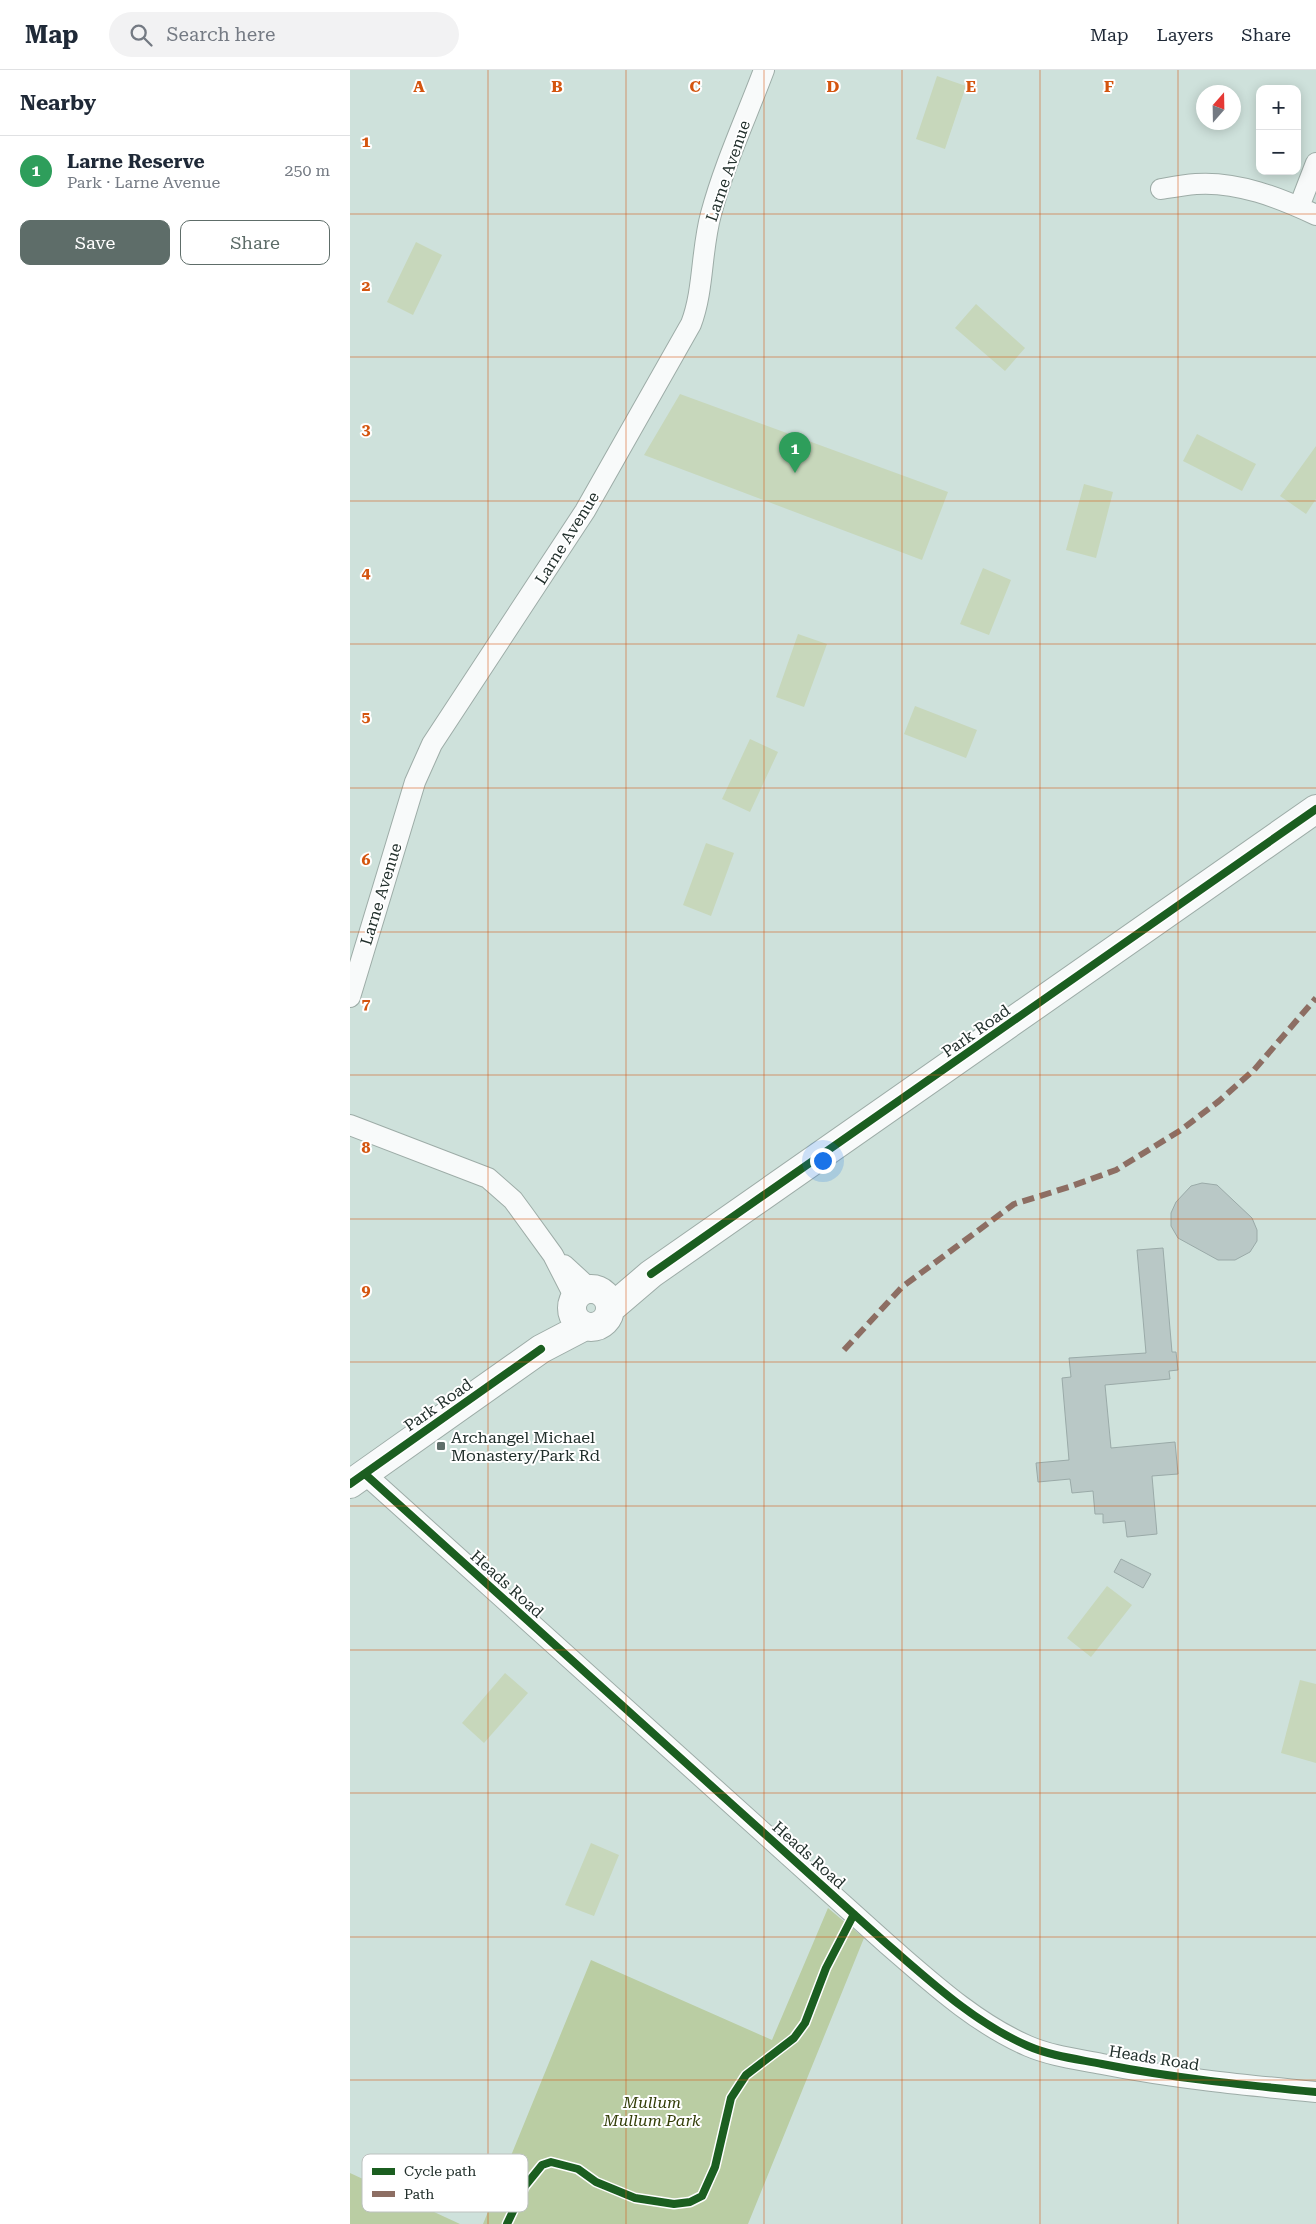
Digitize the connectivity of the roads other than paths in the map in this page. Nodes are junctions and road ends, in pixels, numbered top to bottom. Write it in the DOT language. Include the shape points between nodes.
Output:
graph roads {
  1 [pos="764,70"];
  2 [pos="1316,163"];
  3 [pos="1161,189"];
  4 [pos="1308,211"];
  5 [pos="1316,809"];
  6 [pos="350,996"];
  7 [pos="350,1125"];
  8 [pos="589,1304"];
  9 [pos="357,1479"];
  10 [pos="1316,2092"];
  1 -- 6 [label="street, Larne Avenue" via="711,214 696,311 691,324 576,526 432,744 415,782"];
  2 -- 4 [label="street"];
  3 -- 4 [label="street" via="1219,184 1274,197"];
  5 -- 8 [label="street, Park Road" via="651,1274"];
  7 -- 8 [label="street" via="488,1178 513,1200"];
  8 -- 9 [label="street, Park Road" via="541,1349"];
  9 -- 10 [label="street, Heads Road" via="934,1984 995,2030 1054,2055 1131,2070"];
}
